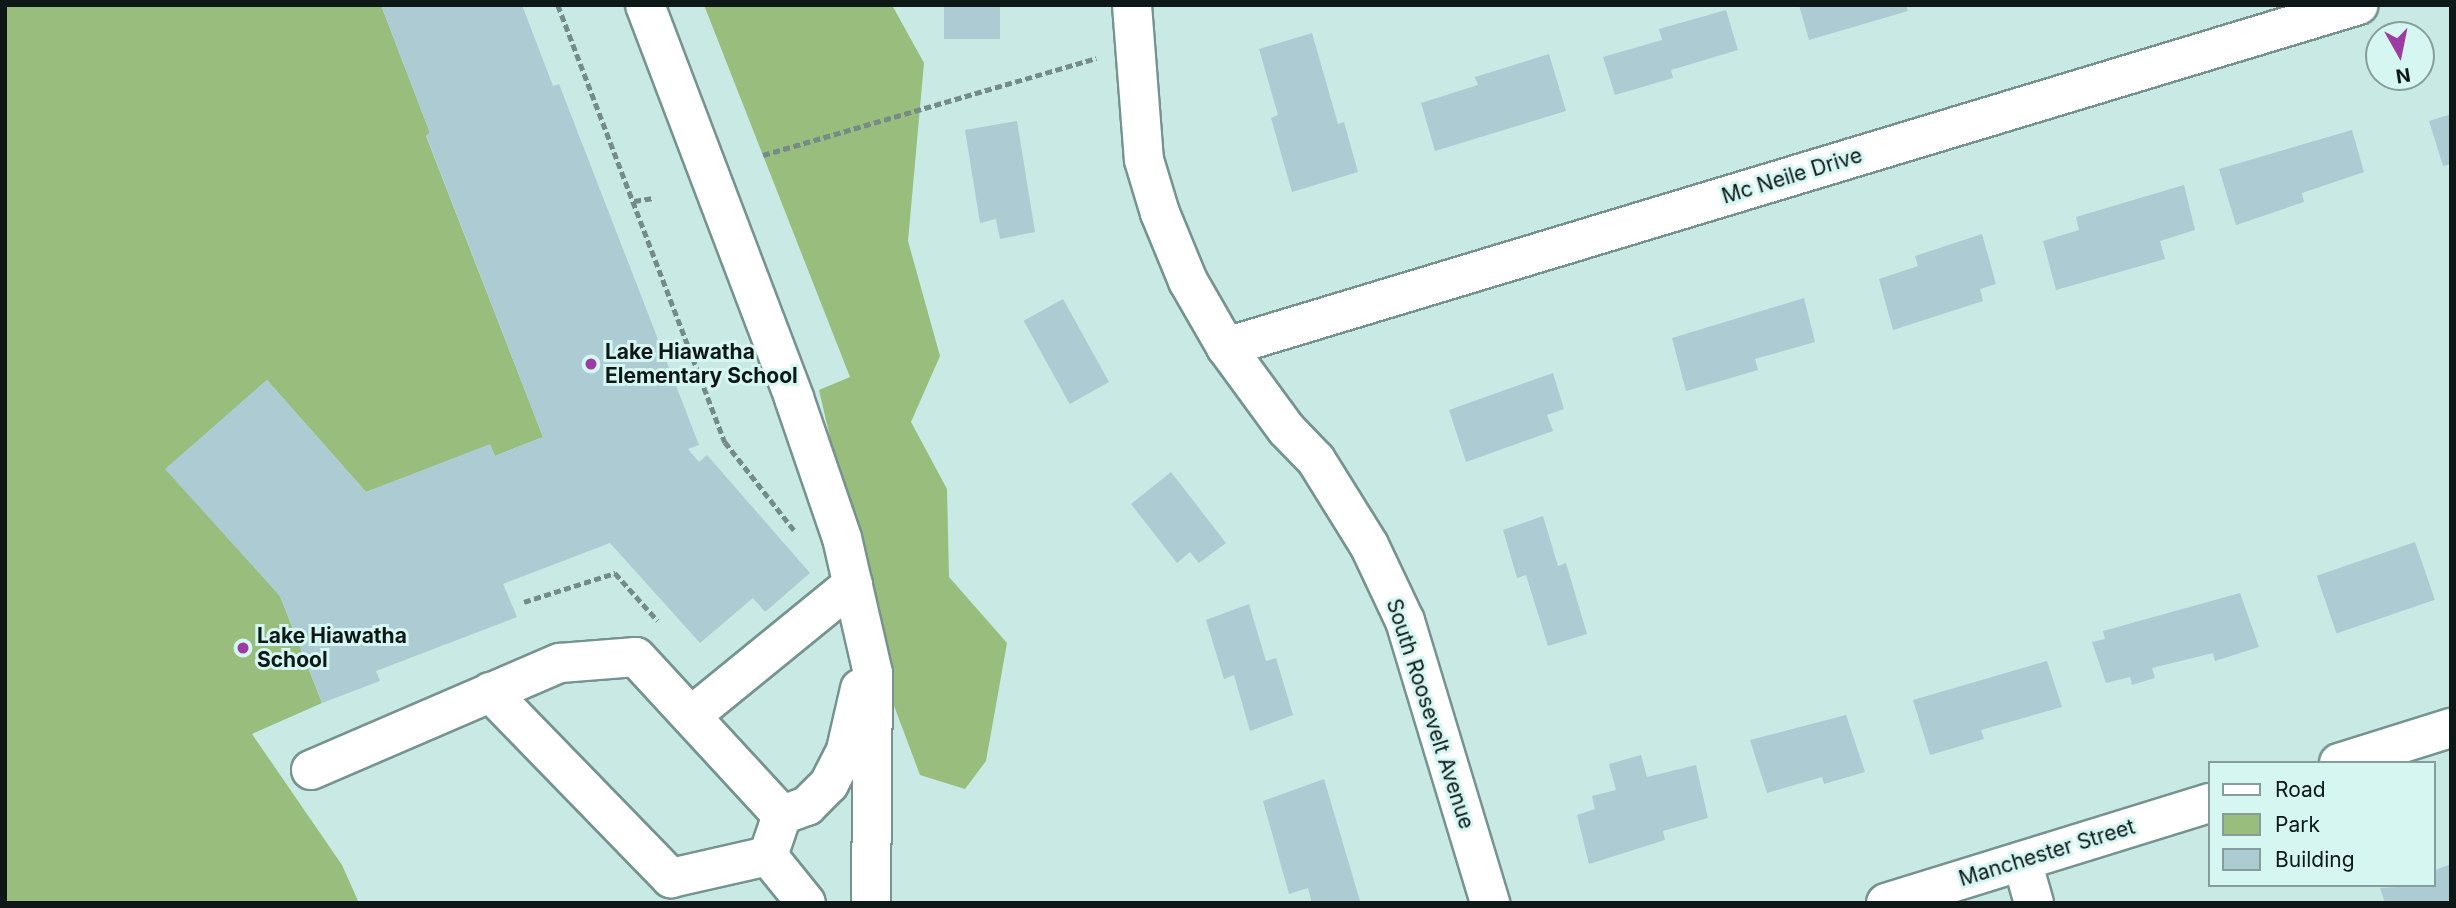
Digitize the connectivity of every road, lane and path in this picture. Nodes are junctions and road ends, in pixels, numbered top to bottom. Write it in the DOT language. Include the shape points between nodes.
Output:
graph roads {
  1 [pos="558,5"];
  2 [pos="645,5"];
  3 [pos="1132,5"];
  4 [pos="2359,5"];
  5 [pos="1100,57"];
  6 [pos="763,155"];
  7 [pos="652,198"];
  8 [pos="634,201"];
  9 [pos="1226,347"];
  10 [pos="802,540"];
  11 [pos="853,584"];
  12 [pos="865,638"];
  13 [pos="490,692"];
  14 [pos="691,716"];
  15 [pos="2451,728"];
  16 [pos="2345,761"];
  17 [pos="312,770"];
  18 [pos="2208,803"];
  19 [pos="782,816"];
  20 [pos="768,856"];
  21 [pos="2022,861"];
  22 [pos="806,903"];
  23 [pos="871,903"];
  24 [pos="1490,903"];
  25 [pos="1886,903"];
  26 [pos="2034,903"];
  1 -- 8 [label="path"];
  2 -- 11 [label="street" via="794,398"];
  3 -- 9 [label="street, South Roosevelt Avenue" via="1144,160 1188,281"];
  4 -- 9 [label="street, Mc Neile Drive"];
  5 -- 6 [label="path"];
  7 -- 8 [label="path"];
  8 -- 10 [label="path" via="725,442"];
  9 -- 24 [label="street, South Roosevelt Avenue" via="1286,429 1316,460 1369,545 1405,621"];
  11 -- 12 [label="street"];
  11 -- 14 [label="street"];
  12 -- 19 [label="street" via="860,691 846,750 830,784 807,806"];
  12 -- 23 [label="street" via="873,673 876,746"];
  13 -- 14 [label="street" via="560,663 636,657"];
  13 -- 17 [label="street"];
  13 -- 20 [label="street" via="671,878"];
  14 -- 19 [label="street"];
  15 -- 16 [label="street"];
  18 -- 21 [label="street, Manchester Street"];
  19 -- 20 [label="street"];
  20 -- 22 [label="street"];
  21 -- 25 [label="street, Manchester Street"];
  21 -- 26 [label="street"];
}
